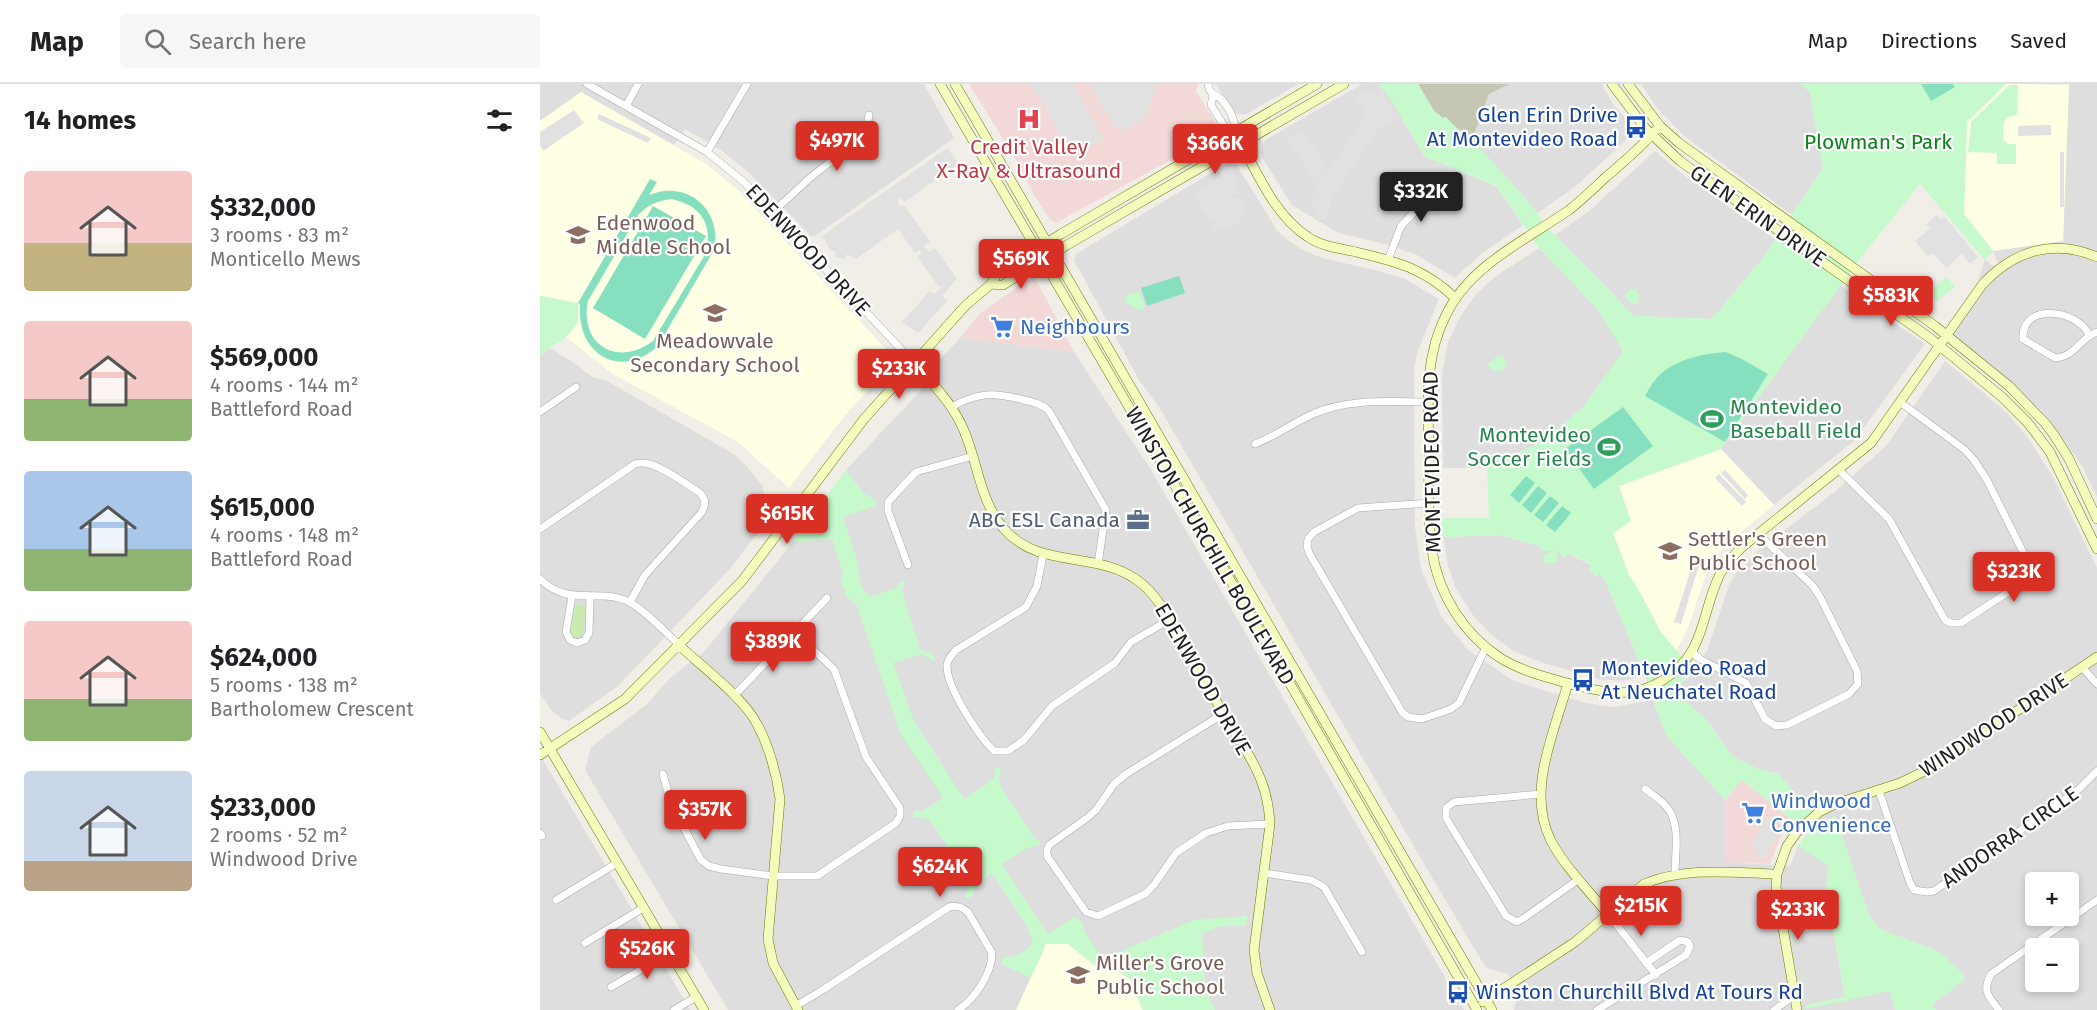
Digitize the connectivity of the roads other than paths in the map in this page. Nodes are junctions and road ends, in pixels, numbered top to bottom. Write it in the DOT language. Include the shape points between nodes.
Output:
graph roads {
  1 [pos="587,84"];
  2 [pos="638,84"];
  3 [pos="747,84"];
  4 [pos="940,84"];
  5 [pos="955,84"];
  6 [pos="1208,84"];
  7 [pos="1317,84"];
  8 [pos="1344,84"];
  9 [pos="1612,84"];
  10 [pos="1628,84"];
  11 [pos="1213,96"];
  12 [pos="626,105"];
  13 [pos="868,115"];
  14 [pos="1660,126"];
  15 [pos="1235,133"];
  16 [pos="1652,136"];
  17 [pos="1241,144"];
  18 [pos="707,152"];
  19 [pos="1441,179"];
  20 [pos="773,212"];
  21 [pos="1047,242"];
  22 [pos="1036,249"];
  23 [pos="1054,253"];
  24 [pos="2097,257"];
  25 [pos="1042,260"];
  26 [pos="1388,260"];
  27 [pos="991,284"];
  28 [pos="1455,298"];
  29 [pos="2097,332"];
  30 [pos="1947,335"];
  31 [pos="2089,335"];
  32 [pos="1940,345"];
  33 [pos="914,363"];
  34 [pos="576,387"];
  35 [pos="1428,402"];
  36 [pos="1900,402"];
  37 [pos="951,407"];
  38 [pos="540,412"];
  39 [pos="1255,444"];
  40 [pos="973,456"];
  41 [pos="1839,470"];
  42 [pos="1430,503"];
  43 [pos="2097,519"];
  44 [pos="540,529"];
  45 [pos="1758,534"];
  46 [pos="2097,549"];
  47 [pos="1043,555"];
  48 [pos="1098,564"];
  49 [pos="908,565"];
  50 [pos="540,579"];
  51 [pos="572,596"];
  52 [pos="590,597"];
  53 [pos="827,598"];
  54 [pos="630,602"];
  55 [pos="1169,620"];
  56 [pos="795,633"];
  57 [pos="679,645"];
  58 [pos="1486,646"];
  59 [pos="1692,652"];
  60 [pos="2097,657"];
  61 [pos="2082,667"];
  62 [pos="1568,683"];
  63 [pos="2097,684"];
  64 [pos="734,696"];
  65 [pos="1223,714"];
  66 [pos="540,732"];
  67 [pos="549,749"];
  68 [pos="540,755"];
  69 [pos="2097,771"];
  70 [pos="663,774"];
  71 [pos="1645,789"];
  72 [pos="1879,791"];
  73 [pos="1541,794"];
  74 [pos="1270,824"];
  75 [pos="617,863"];
  76 [pos="1264,873"];
  77 [pos="1777,873"];
  78 [pos="1676,874"];
  79 [pos="773,876"];
  80 [pos="1580,879"];
  81 [pos="556,900"];
  82 [pos="2097,900"];
  83 [pos="643,908"];
  84 [pos="1608,914"];
  85 [pos="585,943"];
  86 [pos="1362,952"];
  87 [pos="670,953"];
  88 [pos="1646,963"];
  89 [pos="1656,975"];
  90 [pos="611,987"];
  91 [pos="1794,996"];
  92 [pos="696,997"];
  93 [pos="1486,1000"];
  94 [pos="797,1008"];
  95 [pos="1475,1009"];
  96 [pos="674,1010"];
  97 [pos="704,1010"];
  98 [pos="958,1010"];
  99 [pos="1270,1010"];
  100 [pos="1492,1010"];
  101 [pos="1597,1010"];
  102 [pos="1774,1010"];
  103 [pos="1797,1010"];
  104 [pos="1999,1010"];
  1 -- 12 [label="street, EDENWOOD DRIVE"];
  2 -- 12 [label="street"];
  3 -- 18 [label="street"];
  4 -- 22 [label="street, WINSTON CHURCHILL BOULEVARD"];
  5 -- 21 [label="street, WINSTON CHURCHILL BOULEVARD"];
  6 -- 11 [label="street"];
  7 -- 15 [label="street"];
  8 -- 17 [label="street"];
  9 -- 16 [label="street, GLEN ERIN DRIVE"];
  10 -- 14 [label="street, GLEN ERIN DRIVE"];
  11 -- 15 [label="street" via="1211,105 1226,129"];
  11 -- 15 [label="street" via="1222,99 1236,122"];
  12 -- 18 [label="street, EDENWOOD DRIVE"];
  13 -- 20 [label="street" via="861,138"];
  14 -- 16 [label="street, MONTEVIDEO ROAD"];
  14 -- 30 [label="street, GLEN ERIN DRIVE"];
  15 -- 17 [label="street"];
  15 -- 21 [label="street"];
  16 -- 28 [label="street, MONTEVIDEO ROAD" via="1570,208 1490,263"];
  16 -- 32 [label="street, GLEN ERIN DRIVE" via="1680,161"];
  17 -- 23 [label="street"];
  17 -- 26 [label="street" via="1278,208 1304,234 1323,244"];
  18 -- 20 [label="street, EDENWOOD DRIVE"];
  19 -- 26 [label="street" via="1401,226"];
  20 -- 33 [label="street, EDENWOOD DRIVE"];
  21 -- 22 [label="street"];
  21 -- 23 [label="street, WINSTON CHURCHILL BOULEVARD"];
  22 -- 25 [label="street, WINSTON CHURCHILL BOULEVARD"];
  22 -- 27 [label="street" via="997,274"];
  23 -- 25 [label="street"];
  23 -- 93 [label="street, WINSTON CHURCHILL BOULEVARD"];
  24 -- 30 [label="street, MONTEVIDEO ROAD" via="2071,248 2056,248 2013,259 1982,285"];
  25 -- 27 [label="street" via="1003,285"];
  25 -- 95 [label="street, WINSTON CHURCHILL BOULEVARD" via="1280,665"];
  26 -- 28 [label="street" via="1417,270"];
  27 -- 33 [label="street" via="966,305"];
  28 -- 35 [label="street, MONTEVIDEO ROAD" via="1433,346"];
  29 -- 31 [label="street"];
  30 -- 32 [label="street, MONTEVIDEO ROAD"];
  30 -- 43 [label="street, GLEN ERIN DRIVE" via="2046,423 2069,459"];
  31 -- 31 [label="street" via="2085,327 2068,317 2039,314 2026,325 2023,339 2055,358 2071,353"];
  32 -- 36 [label="street, MONTEVIDEO ROAD"];
  32 -- 46 [label="street, GLEN ERIN DRIVE" via="2002,397 2039,436 2060,470"];
  33 -- 37 [label="street, EDENWOOD DRIVE"];
  33 -- 57 [label="street" via="864,419 742,581"];
  34 -- 38 [label="street"];
  35 -- 39 [label="street" via="1345,405 1312,414"];
  35 -- 42 [label="street, MONTEVIDEO ROAD"];
  36 -- 41 [label="street, MONTEVIDEO ROAD" via="1871,443"];
  36 -- 41 [label="street" via="1965,450 1980,468 2028,562 2030,569 2022,583 1961,623 1946,621 1889,519"];
  37 -- 40 [label="street, EDENWOOD DRIVE"];
  37 -- 48 [label="street" via="977,396 1000,394 1045,406 1106,510"];
  40 -- 47 [label="street, EDENWOOD DRIVE" via="996,520 1023,546"];
  40 -- 49 [label="street" via="916,472 888,502"];
  41 -- 45 [label="street, MONTEVIDEO ROAD"];
  42 -- 58 [label="street, MONTEVIDEO ROAD" via="1436,573 1444,593 1470,632"];
  42 -- 58 [label="street" via="1359,508 1314,532 1308,539 1309,553 1408,717 1434,716 1459,703"];
  44 -- 54 [label="street" via="642,462 699,492 704,497 702,512 645,575"];
  45 -- 59 [label="street, MONTEVIDEO ROAD" via="1721,573"];
  45 -- 59 [label="street" via="1820,597 1857,671 1858,684 1849,694 1787,725 1776,726 1765,719 1746,683"];
  47 -- 48 [label="street, EDENWOOD DRIVE"];
  47 -- 55 [label="street" via="1037,586 1026,607 948,658 947,668 960,705 994,751 1008,751 1024,740 1052,706 1115,663 1131,642"];
  48 -- 55 [label="street, EDENWOOD DRIVE" via="1136,579 1151,592"];
  50 -- 51 [label="street"];
  51 -- 52 [label="street"];
  51 -- 52 [label="street" via="566,632 577,643 589,633"];
  52 -- 54 [label="street"];
  53 -- 56 [label="street"];
  54 -- 57 [label="street"];
  55 -- 65 [label="street, EDENWOOD DRIVE"];
  56 -- 64 [label="street"];
  56 -- 79 [label="street" via="834,669 862,749 900,808 900,816 896,823 817,876"];
  57 -- 64 [label="street"];
  57 -- 67 [label="street" via="625,699"];
  58 -- 62 [label="street, MONTEVIDEO ROAD" via="1521,669"];
  59 -- 62 [label="street, MONTEVIDEO ROAD" via="1661,681 1638,691 1607,693"];
  60 -- 61 [label="street, WINDWOOD DRIVE"];
  61 -- 63 [label="street"];
  61 -- 72 [label="street, WINDWOOD DRIVE" via="1935,766"];
  62 -- 73 [label="street" via="1543,769"];
  64 -- 79 [label="street" via="757,724 778,787"];
  65 -- 74 [label="street, EDENWOOD DRIVE" via="1260,777"];
  65 -- 74 [label="street" via="1113,783 1096,810 1049,845 1047,856 1086,912 1098,916 1145,894 1176,853 1206,833 1228,826"];
  66 -- 67 [label="street"];
  67 -- 68 [label="street"];
  67 -- 75 [label="street"];
  69 -- 72 [label="street, ANDORRA CIRCLE" via="2079,789 1934,891 1927,892 1914,890 1910,883"];
  70 -- 79 [label="street" via="671,804 701,860 720,870"];
  71 -- 78 [label="street" via="1664,803 1676,825"];
  72 -- 77 [label="street, WINDWOOD DRIVE" via="1835,804 1811,818 1787,846"];
  73 -- 80 [label="street" via="1542,815 1552,841"];
  73 -- 80 [label="street" via="1454,802 1446,808 1446,818 1511,920 1524,918"];
  74 -- 76 [label="street, EDENWOOD DRIVE"];
  75 -- 81 [label="street"];
  75 -- 83 [label="street"];
  76 -- 86 [label="street" via="1311,880 1324,887"];
  76 -- 99 [label="street, EDENWOOD DRIVE" via="1254,950 1257,973"];
  77 -- 78 [label="street"];
  77 -- 91 [label="street, WINDWOOD DRIVE" via="1778,907"];
  78 -- 84 [label="street" via="1644,884"];
  79 -- 94 [label="street" via="768,939 774,963"];
  80 -- 84 [label="street"];
  82 -- 104 [label="street" via="1991,974 1987,994"];
  83 -- 85 [label="street"];
  83 -- 87 [label="street"];
  84 -- 88 [label="street"];
  84 -- 93 [label="street" via="1567,948"];
  87 -- 90 [label="street"];
  87 -- 92 [label="street"];
  88 -- 89 [label="street"];
  88 -- 89 [label="street" via="1675,942 1688,942 1686,955"];
  89 -- 101 [label="street"];
  91 -- 102 [label="street"];
  91 -- 103 [label="street, WINDWOOD DRIVE"];
  92 -- 96 [label="street"];
  92 -- 97 [label="street"];
  93 -- 95 [label="street"];
  93 -- 100 [label="street, WINSTON CHURCHILL BOULEVARD"];
  94 -- 98 [label="street" via="955,905 968,912 993,953 975,997"];
}
